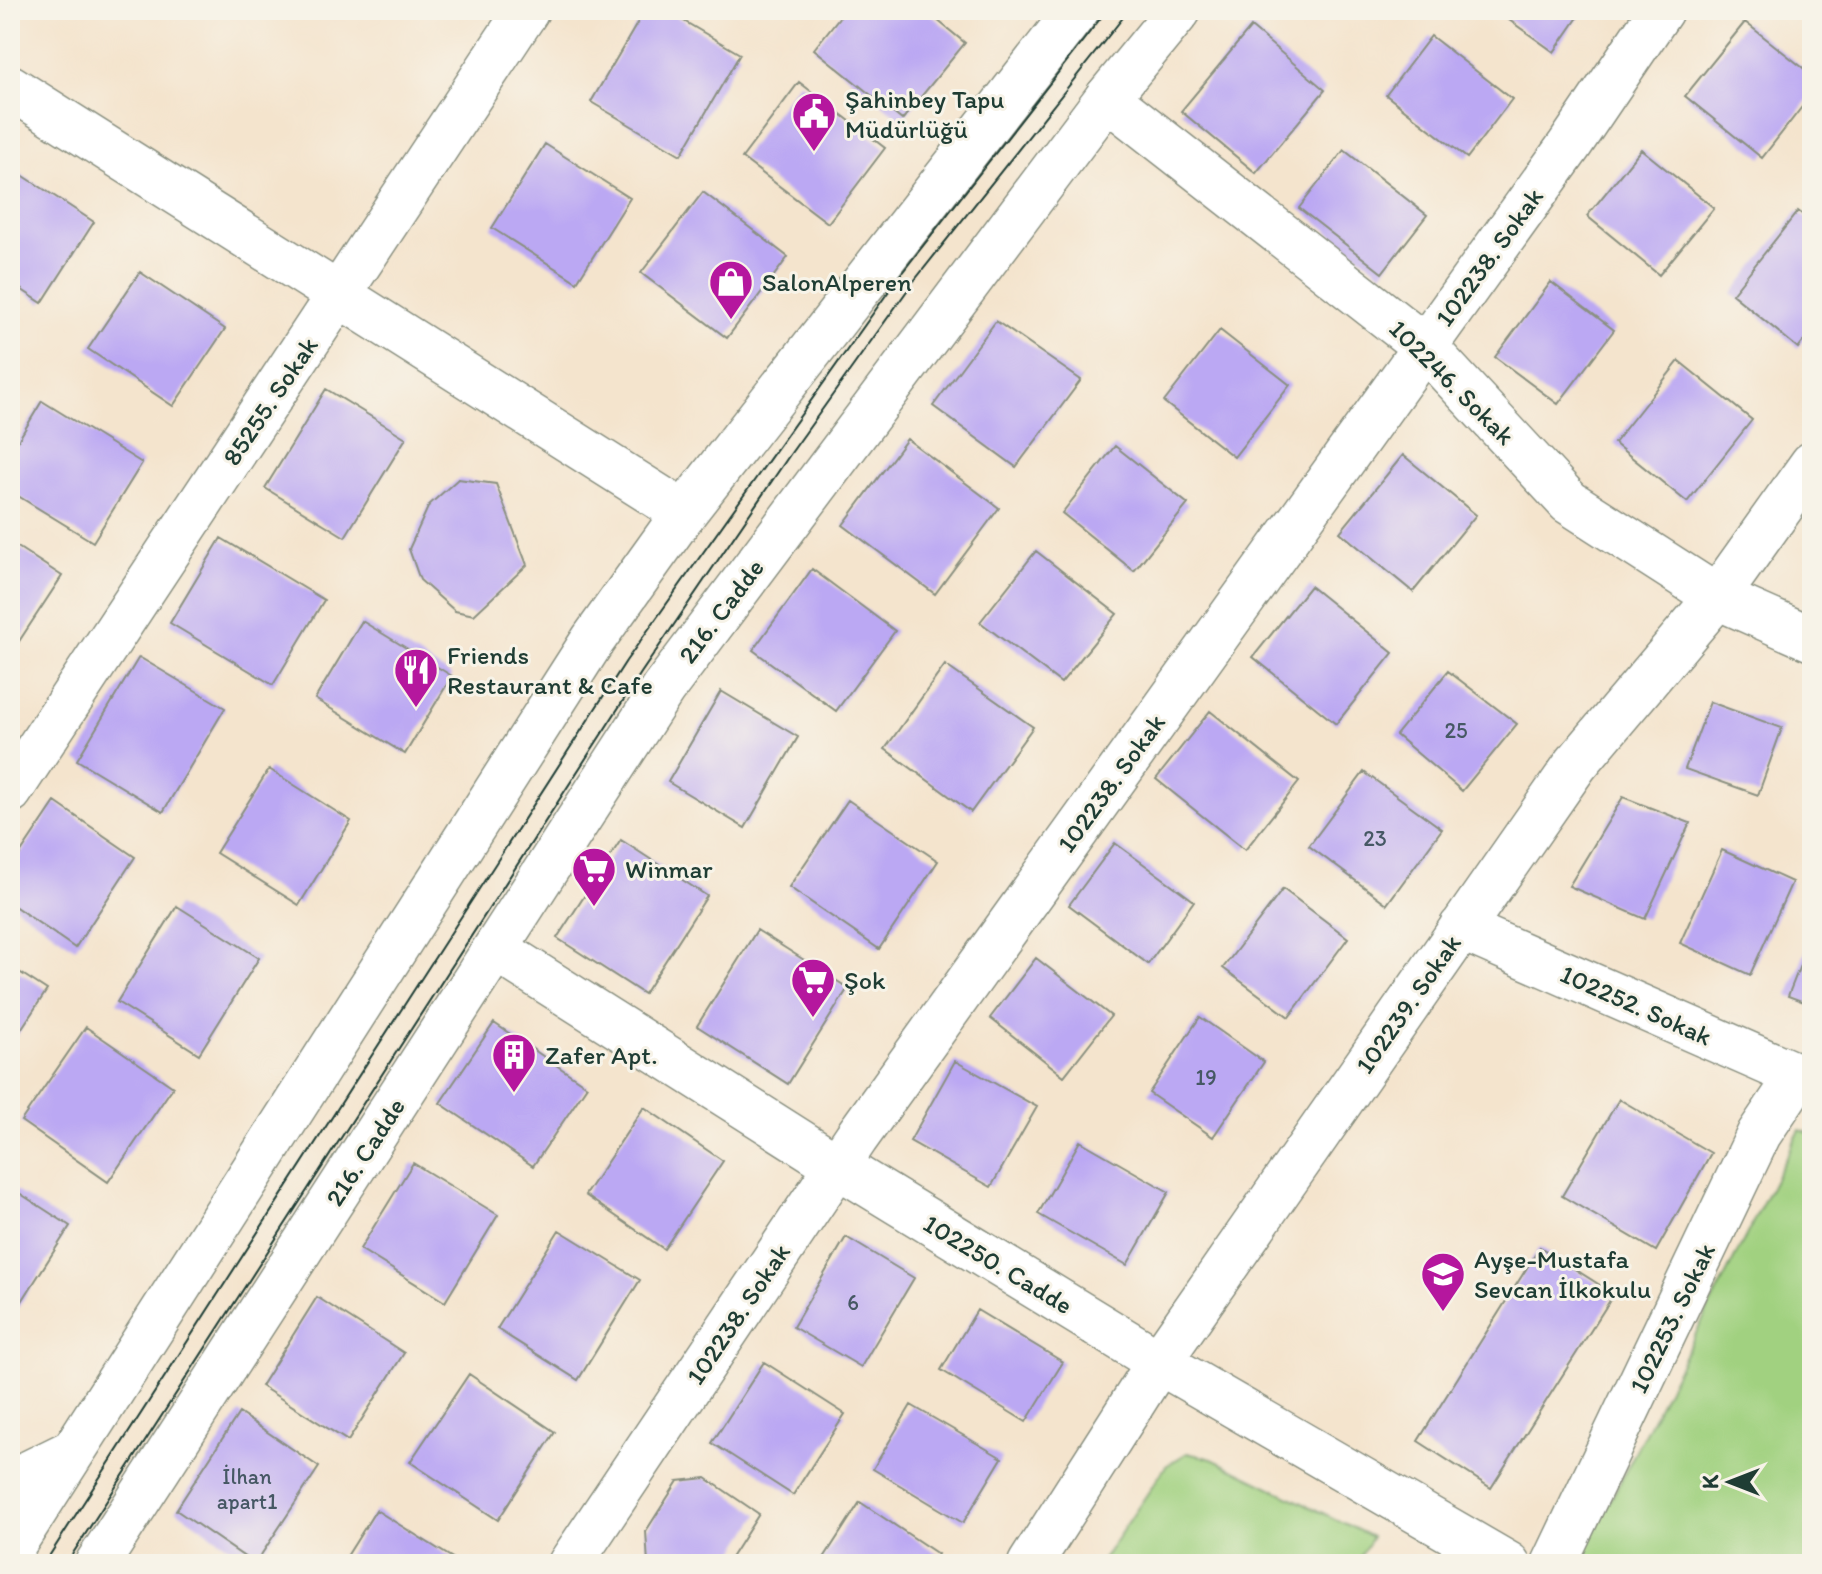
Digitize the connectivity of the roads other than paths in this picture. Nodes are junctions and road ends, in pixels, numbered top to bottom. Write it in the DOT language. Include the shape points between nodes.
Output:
graph roads {
  1 [pos="527,10"];
  2 [pos="1077,10"];
  3 [pos="1179,10"];
  4 [pos="1661,10"];
  5 [pos="10,87"];
  6 [pos="1107,98"];
  7 [pos="340,296"];
  8 [pos="1424,346"];
  9 [pos="1812,464"];
  10 [pos="684,513"];
  11 [pos="1717,597"];
  12 [pos="1812,639"];
  13 [pos="10,791"];
  14 [pos="1461,928"];
  15 [pos="496,949"];
  16 [pos="1805,1079"];
  17 [pos="838,1166"];
  18 [pos="1159,1362"];
  19 [pos="71,1452"];
  20 [pos="10,1482"];
  21 [pos="10,1550"];
  22 [pos="97,1564"];
  23 [pos="570,1564"];
  24 [pos="1030,1564"];
  25 [pos="1508,1564"];
  26 [pos="1554,1564"];
  1 -- 7 [label="street, 85255. Sokak"];
  2 -- 10 [label="street"];
  3 -- 6 [label="street, 216. Cadde"];
  4 -- 8 [label="street, 102238. Sokak"];
  5 -- 7 [label="street"];
  6 -- 8 [label="street, 102246. Sokak"];
  6 -- 15 [label="street, 216. Cadde" via="663,689"];
  7 -- 10 [label="street"];
  7 -- 13 [label="street, 85255. Sokak"];
  8 -- 11 [label="street, 102246. Sokak" via="1569,502"];
  8 -- 17 [label="street, 102238. Sokak"];
  9 -- 11 [label="street, 102239. Sokak"];
  10 -- 19 [label="street" via="593,640"];
  11 -- 12 [label="street, 102246. Sokak"];
  11 -- 14 [label="street, 102239. Sokak" via="1576,764"];
  14 -- 16 [label="street, 102252. Sokak"];
  14 -- 18 [label="street, 102239. Sokak"];
  15 -- 17 [label="street, 102250. Cadde"];
  15 -- 22 [label="street, 216. Cadde"];
  16 -- 26 [label="street, 102253. Sokak" via="1759,1134"];
  17 -- 18 [label="street, 102250. Cadde"];
  17 -- 23 [label="street, 102238. Sokak"];
  18 -- 24 [label="street, 102239. Sokak"];
  18 -- 25 [label="street, 102250. Cadde"];
  19 -- 20 [label="street"];
  19 -- 21 [label="street"];
}
